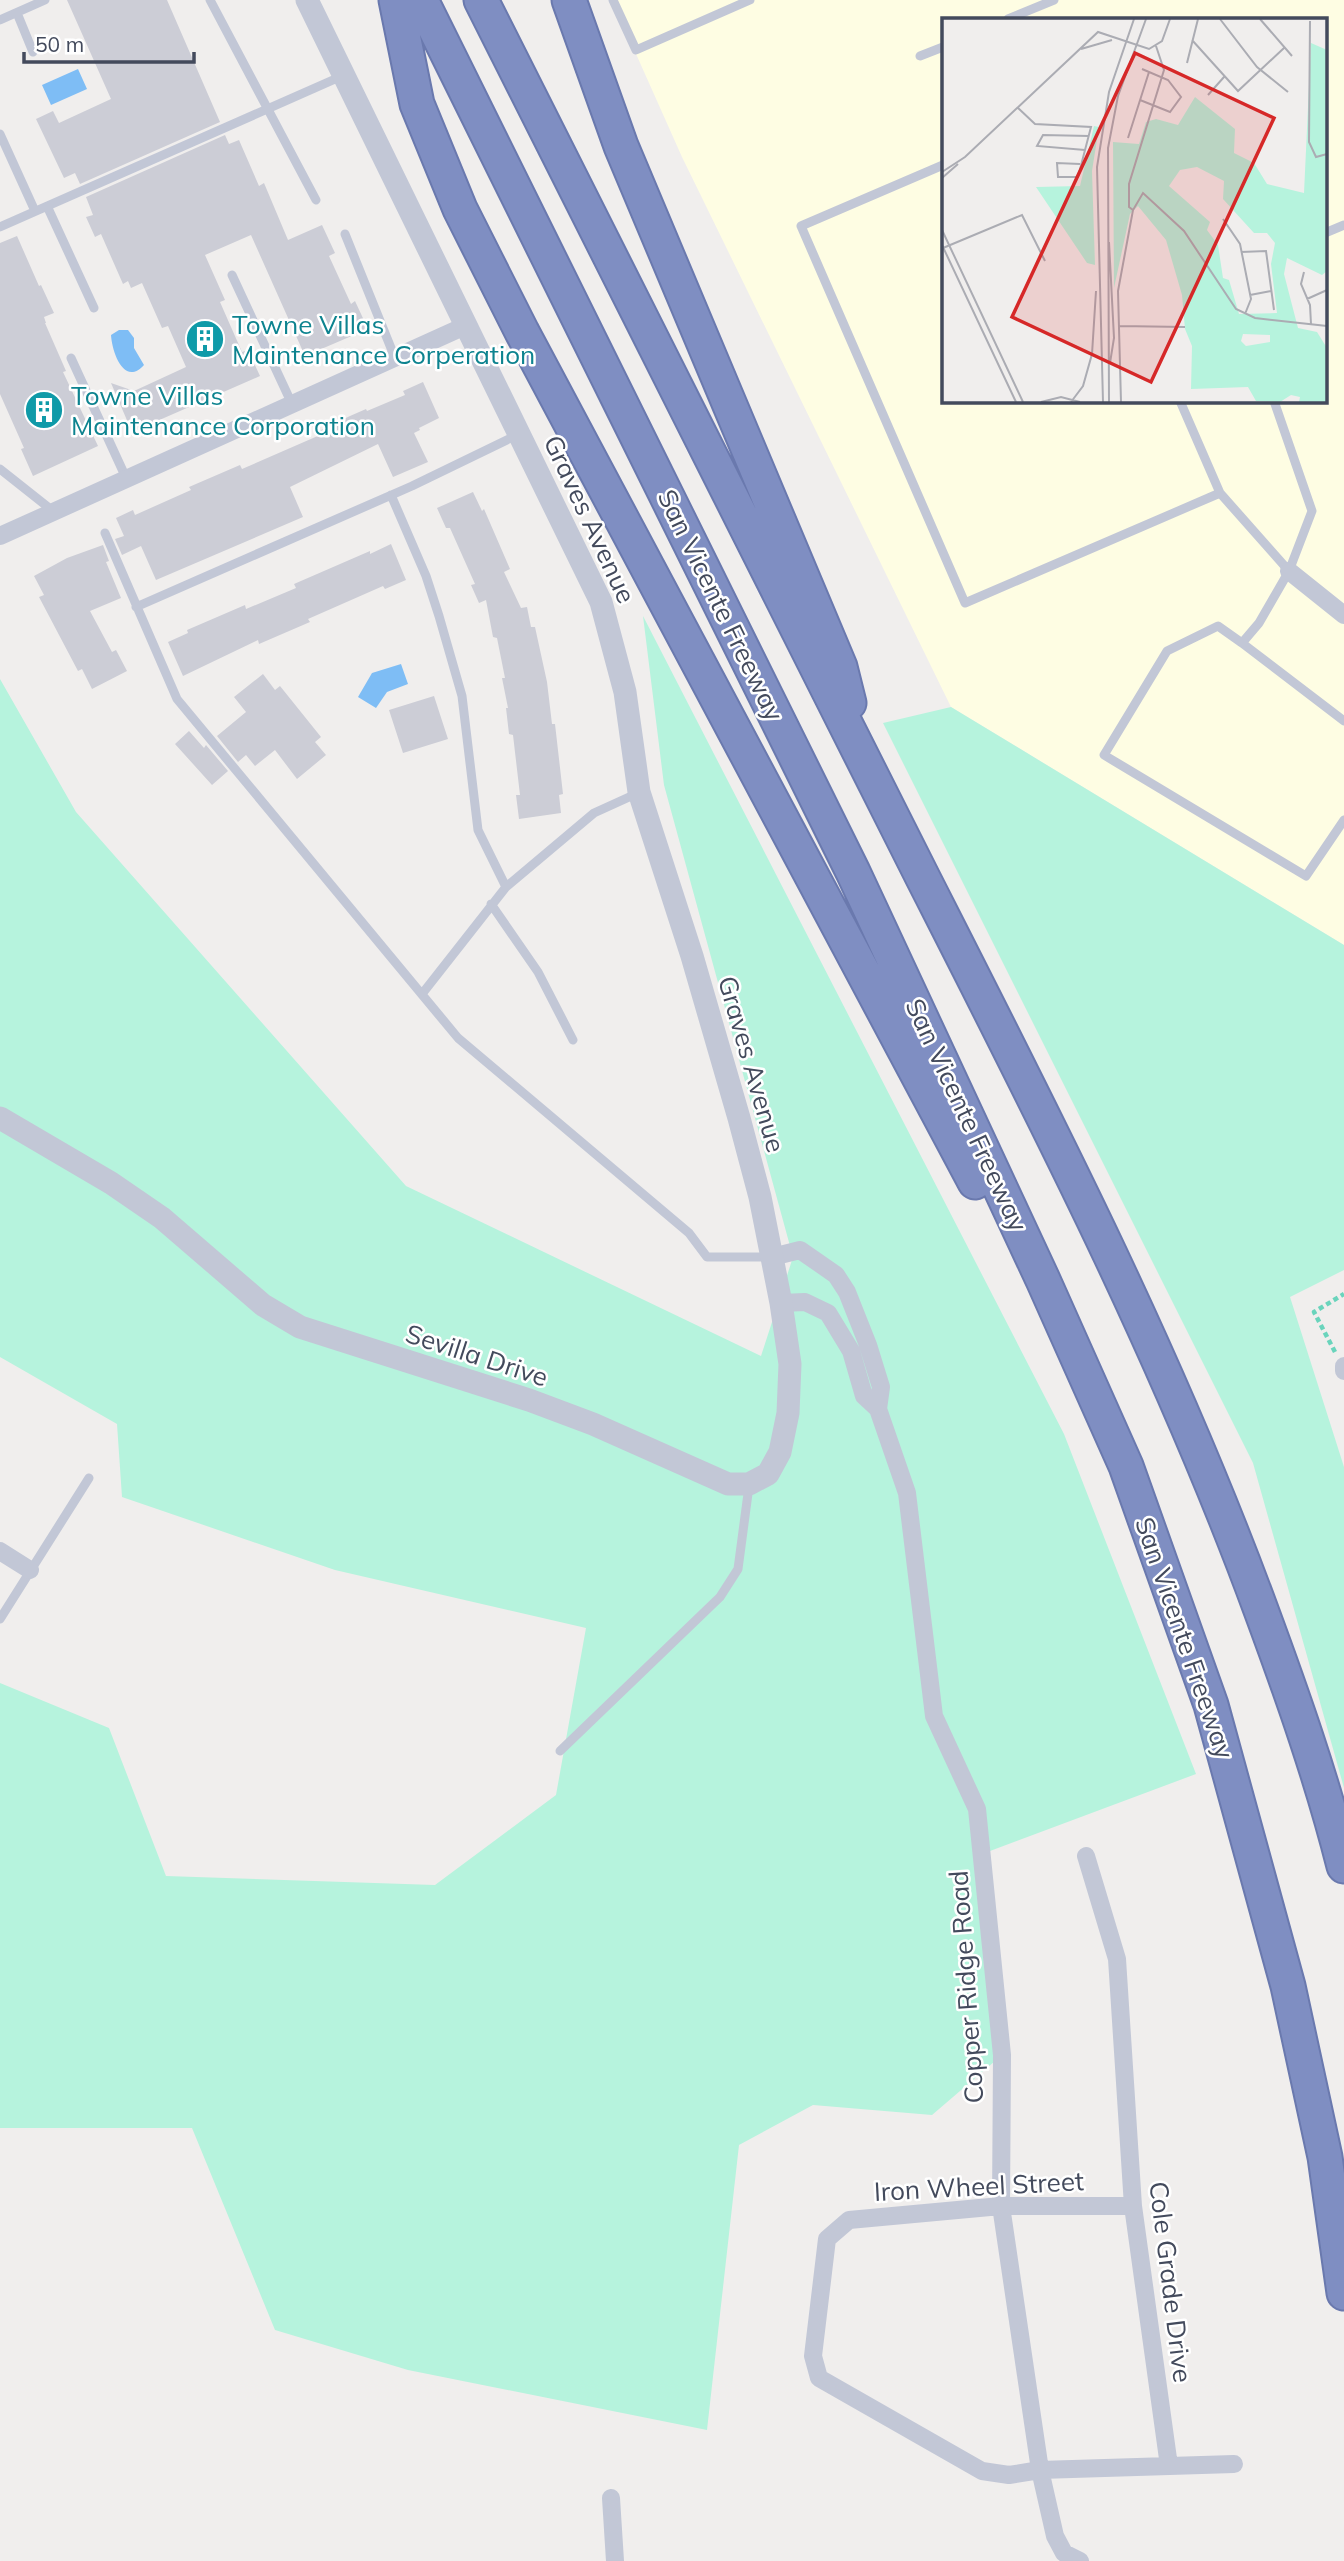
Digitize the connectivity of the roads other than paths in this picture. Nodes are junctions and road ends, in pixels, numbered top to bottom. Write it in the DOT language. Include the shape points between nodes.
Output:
graph roads {
  1 [pos="45,0"];
  2 [pos="210,0"];
  3 [pos="307,0"];
  4 [pos="396,0"];
  5 [pos="421,0"];
  6 [pos="481,0"];
  7 [pos="569,0"];
  8 [pos="614,0"];
  9 [pos="750,0"];
  10 [pos="1054,0"];
  11 [pos="17,13"];
  12 [pos="1010,18"];
  13 [pos="0,20"];
  14 [pos="942,47"];
  15 [pos="33,52"];
  16 [pos="920,56"];
  17 [pos="343,75"];
  18 [pos="267,109"];
  19 [pos="0,134"];
  20 [pos="942,165"];
  21 [pos="316,200"];
  22 [pos="47,206"];
  23 [pos="35,211"];
  24 [pos="1344,225"];
  25 [pos="0,227"];
  26 [pos="1326,233"];
  27 [pos="345,234"];
  28 [pos="232,275"];
  29 [pos="94,308"];
  30 [pos="466,326"];
  31 [pos="395,358"];
  32 [pos="71,359"];
  33 [pos="1180,402"];
  34 [pos="1274,402"];
  35 [pos="292,404"];
  36 [pos="520,434"];
  37 [pos="0,469"];
  38 [pos="127,480"];
  39 [pos="1220,493"];
  40 [pos="391,495"];
  41 [pos="54,513"];
  42 [pos="105,533"];
  43 [pos="0,536"];
  44 [pos="1289,571"];
  45 [pos="136,607"];
  46 [pos="1344,615"];
  47 [pos="1242,643"];
  48 [pos="1344,721"];
  49 [pos="862,760"];
  50 [pos="639,792"];
  51 [pos="1344,820"];
  52 [pos="506,887"];
  53 [pos="491,904"];
  54 [pos="422,994"];
  55 [pos="573,1040"];
  56 [pos="0,1118"];
  57 [pos="772,1257"];
  58 [pos="781,1303"];
  59 [pos="878,1409"];
  60 [pos="1126,1466"];
  61 [pos="89,1478"];
  62 [pos="749,1484"];
  63 [pos="0,1551"];
  64 [pos="30,1570"];
  65 [pos="0,1619"];
  66 [pos="560,1751"];
  67 [pos="1086,1856"];
  68 [pos="1344,1866"];
  69 [pos="1001,2206"];
  70 [pos="1133,2206"];
  71 [pos="1344,2292"];
  72 [pos="1234,2464"];
  73 [pos="1169,2466"];
  74 [pos="1040,2470"];
  75 [pos="611,2498"];
  76 [pos="615,2561"];
  77 [pos="1080,2561"];
  1 -- 11 [label="lane"];
  2 -- 18 [label="lane"];
  3 -- 17 [label="street, Graves Avenue"];
  4 -- 60 [label="highway" via="417,104 460,209"];
  5 -- 60 [label="highway, San Vicente Freeway" via="853,872"];
  6 -- 49 [label="highway, San Vicente Freeway"];
  7 -- 49 [label="highway" via="621,146 840,667"];
  8 -- 9 [label="lane" via="636,50"];
  10 -- 12 [label="lane"];
  11 -- 13 [label="lane"];
  11 -- 15 [label="lane"];
  14 -- 16 [label="lane"];
  17 -- 18 [label="lane"];
  17 -- 30 [label="street, Graves Avenue"];
  18 -- 21 [label="lane"];
  18 -- 22 [label="lane"];
  19 -- 23 [label="lane"];
  20 -- 39 [label="lane" via="801,226 965,603"];
  22 -- 23 [label="lane"];
  22 -- 29 [label="lane"];
  23 -- 25 [label="lane"];
  24 -- 26 [label="lane"];
  27 -- 31 [label="lane"];
  28 -- 35 [label="lane"];
  30 -- 31 [label="street"];
  30 -- 36 [label="street, Graves Avenue"];
  31 -- 35 [label="street"];
  32 -- 38 [label="lane"];
  33 -- 39 [label="lane"];
  34 -- 44 [label="lane" via="1311,511"];
  35 -- 38 [label="street"];
  36 -- 40 [label="lane"];
  36 -- 50 [label="street, Graves Avenue" via="601,602 625,692"];
  37 -- 41 [label="lane"];
  38 -- 41 [label="street"];
  39 -- 44 [label="lane"];
  40 -- 45 [label="lane"];
  40 -- 52 [label="lane" via="426,576 462,695 478,830"];
  41 -- 43 [label="street"];
  42 -- 45 [label="lane"];
  44 -- 46 [label="street"];
  44 -- 47 [label="lane"];
  45 -- 54 [label="lane" via="177,698"];
  47 -- 48 [label="lane"];
  47 -- 51 [label="lane" via="1218,626 1167,652 1104,755 1306,876"];
  49 -- 68 [label="highway, San Vicente Freeway" via="1057,1141 1150,1337 1225,1511 1293,1698"];
  50 -- 52 [label="lane" via="594,813"];
  50 -- 57 [label="street, Graves Avenue" via="739,1118"];
  52 -- 53 [label="lane"];
  53 -- 54 [label="lane"];
  53 -- 55 [label="lane" via="538,972"];
  54 -- 57 [label="lane" via="458,1038 689,1233 707,1256"];
  56 -- 62 [label="street, Sevilla Drive" via="162,1218 263,1305 300,1327 542,1405 728,1484"];
  57 -- 58 [label="street"];
  57 -- 59 [label="street, Copper Ridge Road" via="800,1250 836,1275 847,1292 878,1377"];
  58 -- 59 [label="street, Copper Ridge Road" via="804,1302 828,1313 851,1351 864,1396"];
  58 -- 62 [label="street" via="790,1364 788,1413 780,1452 768,1474"];
  59 -- 69 [label="street, Copper Ridge Road" via="907,1493 934,1716 977,1809 1002,2055"];
  60 -- 71 [label="highway, San Vicente Freeway" via="1211,1705 1288,1986 1325,2157"];
  61 -- 64 [label="lane"];
  62 -- 66 [label="lane" via="738,1569 720,1597"];
  63 -- 64 [label="street"];
  64 -- 65 [label="lane"];
  67 -- 70 [label="street, Cole Grade Drive" via="1117,1959"];
  69 -- 70 [label="street, Iron Wheel Street"];
  69 -- 74 [label="street, Copper Ridge Road"];
  69 -- 74 [label="street, Iron Wheel Street" via="849,2220 827,2239 813,2356 820,2378 982,2471 1009,2475"];
  70 -- 73 [label="street, Cole Grade Drive"];
  72 -- 73 [label="street, Iron Wheel Street"];
  73 -- 74 [label="street, Iron Wheel Street"];
  74 -- 77 [label="street, Copper Ridge Road" via="1055,2536 1064,2553"];
  75 -- 76 [label="street"];
}
